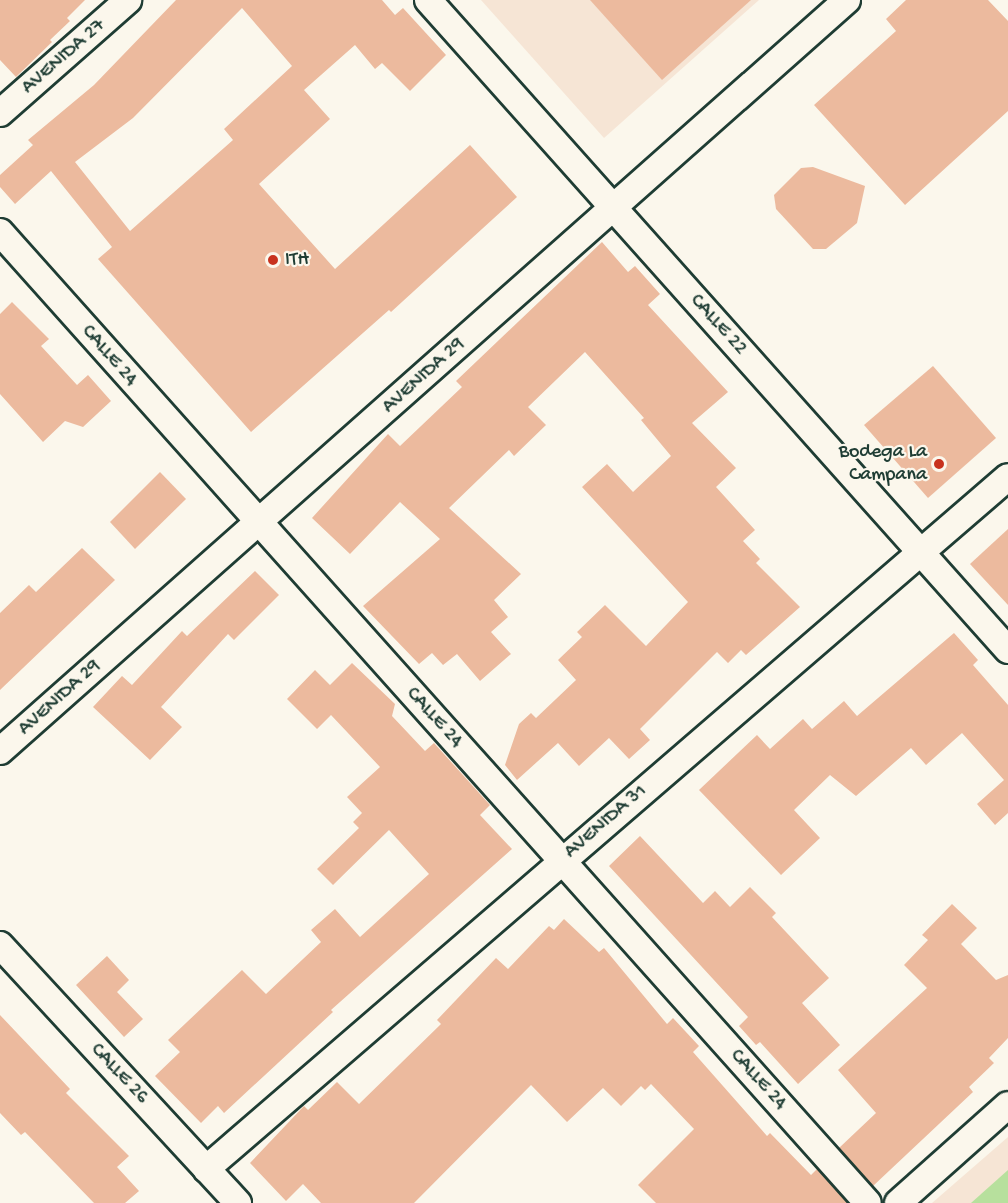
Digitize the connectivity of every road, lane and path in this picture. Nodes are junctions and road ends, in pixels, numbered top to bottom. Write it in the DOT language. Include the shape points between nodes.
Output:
graph roads {
  1 [pos="128,0"];
  2 [pos="428,0"];
  3 [pos="847,0"];
  4 [pos="0,113"];
  5 [pos="613,208"];
  6 [pos="0,232"];
  7 [pos="1008,477"];
  8 [pos="258,523"];
  9 [pos="921,553"];
  10 [pos="1008,650"];
  11 [pos="0,752"];
  12 [pos="562,860"];
  13 [pos="0,945"];
  14 [pos="1008,1105"];
  15 [pos="206,1169"];
  16 [pos="238,1203"];
  17 [pos="868,1203"];
  18 [pos="898,1203"];
  1 -- 4 [label="street, AVENIDA 27"];
  2 -- 5 [label="street, CALLE 22"];
  3 -- 5 [label="street, AVENIDA 29"];
  5 -- 8 [label="street, AVENIDA 29"];
  5 -- 9 [label="street, CALLE 22"];
  6 -- 8 [label="street, CALLE 24"];
  7 -- 9 [label="street, AVENIDA 31"];
  8 -- 11 [label="street, AVENIDA 29"];
  8 -- 12 [label="street, CALLE 24"];
  9 -- 10 [label="street, CALLE 22"];
  9 -- 12 [label="street, AVENIDA 31"];
  12 -- 15 [label="street, AVENIDA 31"];
  12 -- 17 [label="street, CALLE 24"];
  13 -- 15 [label="street, CALLE 26"];
  14 -- 18 [label="street"];
  15 -- 16 [label="street, CALLE 26"];
}
